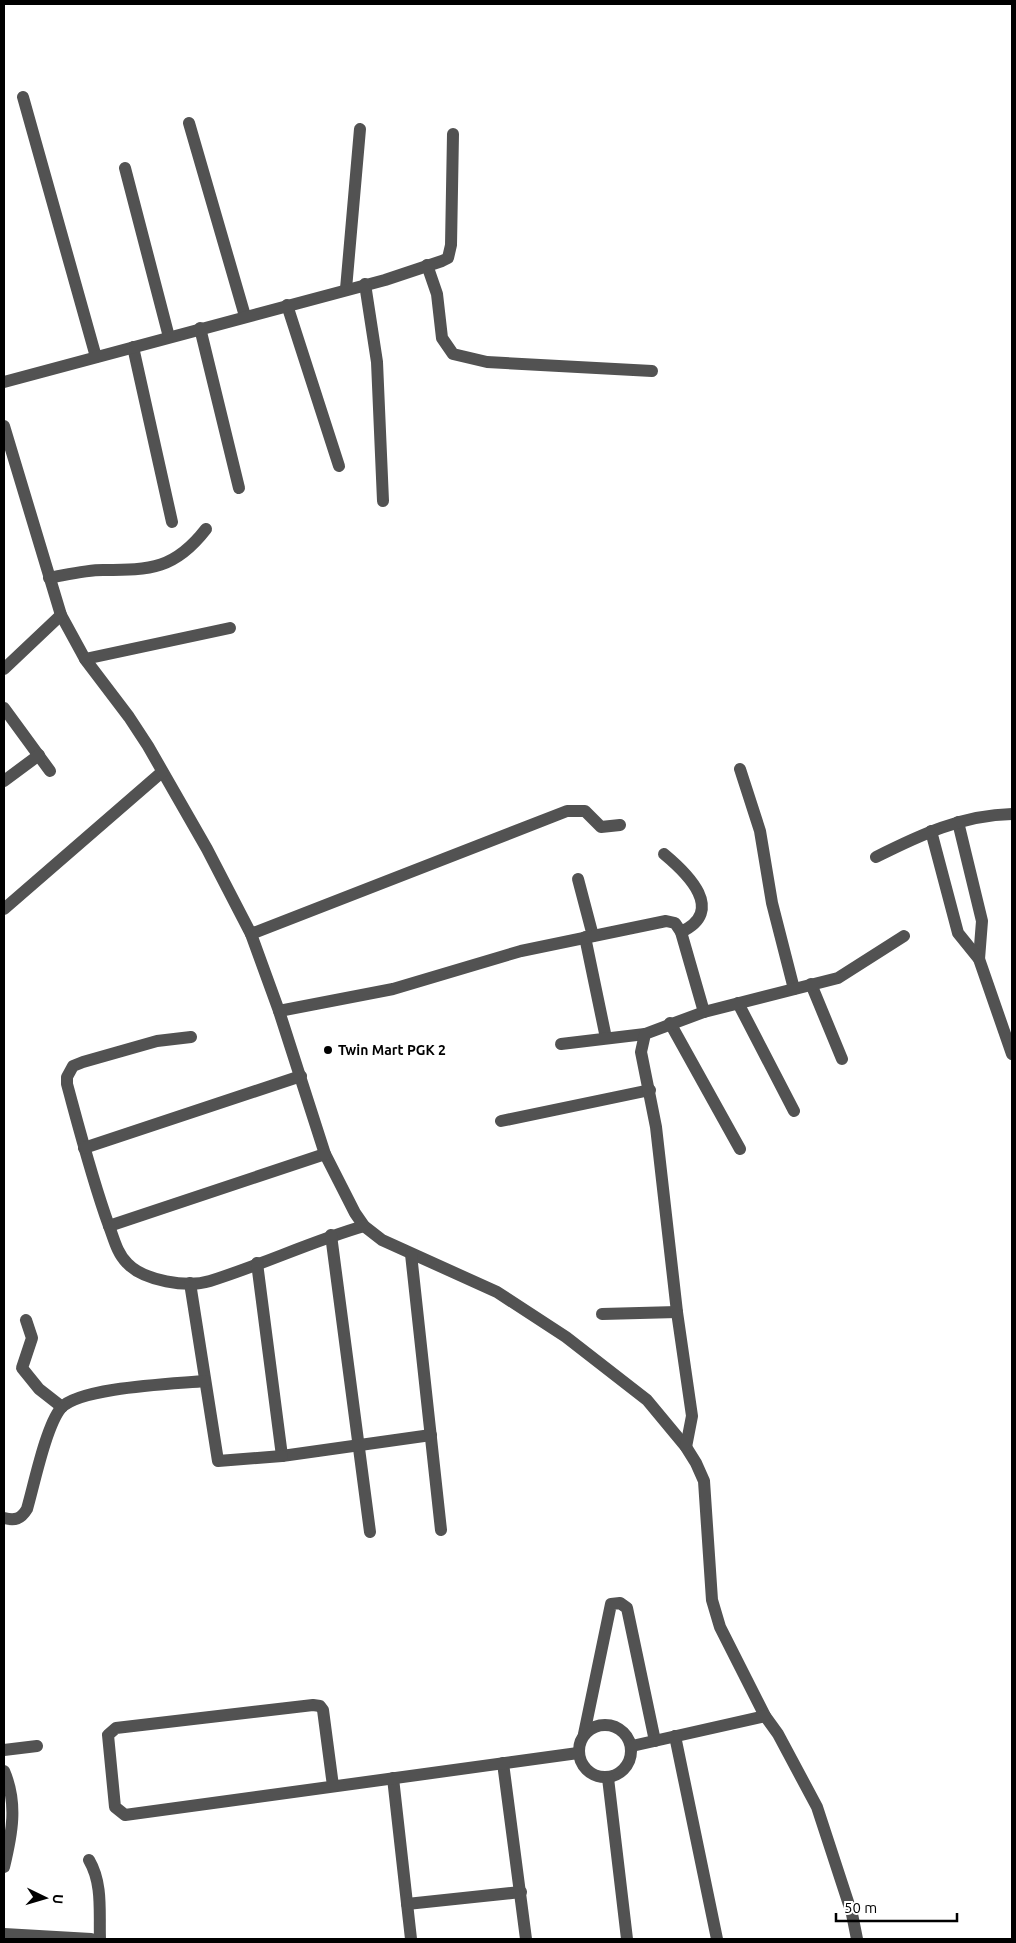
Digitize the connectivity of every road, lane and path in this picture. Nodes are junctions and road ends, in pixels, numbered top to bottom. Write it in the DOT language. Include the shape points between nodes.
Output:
graph roads {
  1 [pos="23,97"];
  2 [pos="189,124"];
  3 [pos="360,129"];
  4 [pos="453,134"];
  5 [pos="125,168"];
  6 [pos="427,265"];
  7 [pos="365,284"];
  8 [pos="346,289"];
  9 [pos="287,305"];
  10 [pos="245,316"];
  11 [pos="200,328"];
  12 [pos="169,337"];
  13 [pos="132,347"];
  14 [pos="96,357"];
  15 [pos="652,371"];
  16 [pos="4,382"];
  17 [pos="4,426"];
  18 [pos="339,466"];
  19 [pos="239,488"];
  20 [pos="383,501"];
  21 [pos="172,522"];
  22 [pos="206,529"];
  23 [pos="49,578"];
  24 [pos="61,615"];
  25 [pos="230,628"];
  26 [pos="85,659"];
  27 [pos="4,669"];
  28 [pos="4,708"];
  29 [pos="39,755"];
  30 [pos="740,769"];
  31 [pos="50,771"];
  32 [pos="162,772"];
  33 [pos="4,781"];
  34 [pos="1012,814"];
  35 [pos="958,822"];
  36 [pos="620,825"];
  37 [pos="931,830"];
  38 [pos="664,854"];
  39 [pos="876,857"];
  40 [pos="578,879"];
  41 [pos="4,909"];
  42 [pos="681,932"];
  43 [pos="251,934"];
  44 [pos="589,936"];
  45 [pos="904,936"];
  46 [pos="979,959"];
  47 [pos="811,984"];
  48 [pos="794,989"];
  49 [pos="738,1003"];
  50 [pos="279,1011"];
  51 [pos="704,1012"];
  52 [pos="670,1023"];
  53 [pos="645,1034"];
  54 [pos="191,1036"];
  55 [pos="606,1038"];
  56 [pos="561,1044"];
  57 [pos="1012,1054"];
  58 [pos="842,1059"];
  59 [pos="301,1076"];
  60 [pos="650,1090"];
  61 [pos="794,1112"];
  62 [pos="501,1121"];
  63 [pos="84,1148"];
  64 [pos="740,1150"];
  65 [pos="325,1154"];
  66 [pos="109,1226"];
  67 [pos="364,1226"];
  68 [pos="331,1236"];
  69 [pos="411,1254"];
  70 [pos="257,1263"];
  71 [pos="190,1283"];
  72 [pos="677,1312"];
  73 [pos="602,1314"];
  74 [pos="26,1320"];
  75 [pos="205,1381"];
  76 [pos="62,1407"];
  77 [pos="431,1435"];
  78 [pos="358,1446"];
  79 [pos="686,1446"];
  80 [pos="282,1456"];
  81 [pos="4,1518"];
  82 [pos="441,1530"];
  83 [pos="370,1532"];
  84 [pos="765,1716"];
  85 [pos="584,1734"];
  86 [pos="675,1736"];
  87 [pos="655,1741"];
  88 [pos="37,1746"];
  89 [pos="632,1746"];
  90 [pos="4,1750"];
  91 [pos="578,1753"];
  92 [pos="503,1763"];
  93 [pos="4,1771"];
  94 [pos="393,1778"];
  95 [pos="608,1778"];
  96 [pos="333,1786"];
  97 [pos="89,1860"];
  98 [pos="4,1867"];
  99 [pos="521,1892"];
  100 [pos="407,1904"];
  101 [pos="4,1934"];
  102 [pos="91,1939"];
  103 [pos="100,1939"];
  104 [pos="411,1939"];
  105 [pos="526,1939"];
  106 [pos="627,1939"];
  107 [pos="717,1939"];
  108 [pos="857,1939"];
  1 -- 14 [label="street"];
  2 -- 10 [label="street"];
  3 -- 8 [label="street"];
  4 -- 6 [label="street" via="450,253 442,261"];
  5 -- 12 [label="street"];
  6 -- 7 [label="street"];
  6 -- 15 [label="street" via="437,294 442,338 453,354 486,362"];
  7 -- 8 [label="street"];
  7 -- 20 [label="street" via="377,362"];
  8 -- 9 [label="street"];
  9 -- 10 [label="street"];
  9 -- 18 [label="street"];
  10 -- 11 [label="street"];
  11 -- 12 [label="street"];
  11 -- 19 [label="street"];
  12 -- 13 [label="street"];
  13 -- 14 [label="street"];
  13 -- 21 [label="street"];
  14 -- 16 [label="street"];
  17 -- 23 [label="street"];
  22 -- 23 [label="street" via="183,555 150,568 102,570"];
  23 -- 24 [label="street"];
  24 -- 26 [label="street"];
  24 -- 27 [label="street"];
  25 -- 26 [label="street"];
  26 -- 32 [label="street" via="129,717"];
  28 -- 29 [label="street"];
  29 -- 31 [label="street"];
  29 -- 33 [label="street"];
  30 -- 48 [label="street" via="760,830 774,913"];
  32 -- 41 [label="street"];
  32 -- 43 [label="street"];
  34 -- 35 [label="street" via="981,816"];
  35 -- 37 [label="street"];
  35 -- 46 [label="street" via="982,921"];
  36 -- 43 [label="street" via="601,828 586,812 567,811"];
  37 -- 39 [label="street"];
  37 -- 46 [label="street" via="958,933"];
  38 -- 42 [label="street" via="689,877 701,898 697,922"];
  40 -- 44 [label="street"];
  42 -- 44 [label="street" via="675,923 666,921"];
  42 -- 51 [label="street"];
  43 -- 50 [label="street"];
  44 -- 50 [label="street" via="520,951 393,989"];
  44 -- 55 [label="street"];
  45 -- 47 [label="street" via="846,973"];
  46 -- 57 [label="street"];
  47 -- 48 [label="street"];
  47 -- 58 [label="street"];
  48 -- 49 [label="street"];
  49 -- 51 [label="street"];
  49 -- 61 [label="street"];
  50 -- 59 [label="street"];
  51 -- 52 [label="street"];
  52 -- 53 [label="street"];
  52 -- 64 [label="street"];
  53 -- 55 [label="street"];
  53 -- 60 [label="street" via="641,1052"];
  54 -- 63 [label="street" via="157,1041 73,1066 67,1084"];
  55 -- 56 [label="street"];
  59 -- 63 [label="street"];
  59 -- 65 [label="street"];
  60 -- 62 [label="street"];
  60 -- 72 [label="street"];
  63 -- 66 [label="street" via="94,1188"];
  65 -- 66 [label="street"];
  65 -- 67 [label="street"];
  66 -- 71 [label="street" via="119,1254 135,1270"];
  67 -- 68 [label="street"];
  67 -- 69 [label="street" via="382,1240"];
  68 -- 70 [label="street"];
  68 -- 78 [label="street"];
  69 -- 77 [label="street"];
  69 -- 79 [label="street" via="497,1292 566,1337 647,1400"];
  70 -- 71 [label="street" via="208,1282"];
  70 -- 80 [label="street"];
  71 -- 75 [label="street"];
  72 -- 73 [label="street"];
  72 -- 79 [label="street" via="692,1416"];
  74 -- 76 [label="street" via="31,1342 22,1368 39,1389"];
  75 -- 76 [label="street" via="105,1390 80,1397"];
  75 -- 80 [label="street" via="218,1461"];
  76 -- 81 [label="street" via="49,1435 26,1509 16,1519"];
  77 -- 78 [label="street"];
  77 -- 82 [label="street"];
  78 -- 80 [label="street"];
  78 -- 83 [label="street"];
  79 -- 84 [label="street" via="704,1481 712,1600 717,1618"];
  84 -- 86 [label="street"];
  84 -- 108 [label="street" via="817,1807"];
  85 -- 87 [label="street" via="611,1604 620,1603 627,1608"];
  85 -- 89 [label="street" via="601,1724 614,1727 621,1729"];
  85 -- 91 [label="street"];
  86 -- 87 [label="street"];
  86 -- 107 [label="street"];
  87 -- 89 [label="street"];
  88 -- 90 [label="street"];
  89 -- 95 [label="street" via="627,1767"];
  91 -- 92 [label="street"];
  91 -- 95 [label="street" via="588,1772"];
  92 -- 94 [label="street"];
  92 -- 99 [label="street"];
  93 -- 98 [label="street" via="13,1803 12,1832"];
  94 -- 96 [label="street"];
  94 -- 100 [label="street"];
  95 -- 106 [label="street"];
  96 -- 96 [label="street" via="125,1815 115,1807 108,1735 116,1728 320,1706"];
  97 -- 103 [label="street" via="99,1886"];
  99 -- 100 [label="street"];
  99 -- 105 [label="street"];
  100 -- 104 [label="street"];
  101 -- 102 [label="street"];
}
